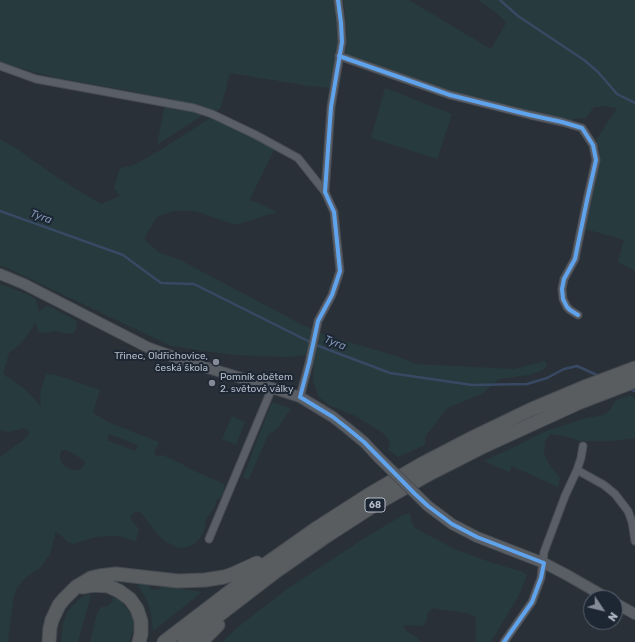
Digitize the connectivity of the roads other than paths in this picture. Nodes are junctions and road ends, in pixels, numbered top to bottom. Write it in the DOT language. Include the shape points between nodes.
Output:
graph roads {
  1 [pos="338,0"];
  2 [pos="339,56"];
  3 [pos="0,66"];
  4 [pos="325,192"];
  5 [pos="0,274"];
  6 [pos="578,315"];
  7 [pos="635,368"];
  8 [pos="635,381"];
  9 [pos="272,388"];
  10 [pos="300,397"];
  11 [pos="583,446"];
  12 [pos="577,470"];
  13 [pos="317,528"];
  14 [pos="210,539"];
  15 [pos="635,541"];
  16 [pos="544,564"];
  17 [pos="275,572"];
  18 [pos="592,590"];
  19 [pos="70,593"];
  20 [pos="623,607"];
  21 [pos="635,614"];
  22 [pos="49,642"];
  23 [pos="139,642"];
  24 [pos="164,642"];
  25 [pos="184,642"];
  26 [pos="201,642"];
  27 [pos="504,642"];
  1 -- 2 [label="street" via="342,42"];
  2 -- 4 [label="street" via="331,107"];
  2 -- 6 [label="street" via="450,95 582,128 593,145 596,160 577,250 562,289 567,307"];
  3 -- 4 [label="street" via="36,79 194,108 212,114 298,158"];
  4 -- 10 [label="street" via="334,212 340,271 332,295 318,321"];
  5 -- 9 [label="street" via="149,348"];
  7 -- 13 [label="highway, 68" via="530,410 476,436 370,494"];
  8 -- 17 [label="highway, 68" via="535,422 429,474 370,508"];
  9 -- 10 [label="street"];
  9 -- 14 [label="street"];
  10 -- 16 [label="street, bridge" via="348,428 428,506 452,524"];
  11 -- 12 [label="street"];
  12 -- 15 [label="street" via="615,494 628,511"];
  12 -- 16 [label="street" via="544,552"];
  13 -- 19 [label="highway" via="291,539 252,565 224,577 187,581 107,574 91,578"];
  13 -- 24 [label="highway, 68"];
  16 -- 18 [label="street"];
  16 -- 27 [label="street" via="532,602"];
  17 -- 25 [label="highway, 68"];
  17 -- 26 [label="highway" via="256,594 230,614"];
  19 -- 22 [label="highway" via="55,612"];
  19 -- 23 [label="highway" via="82,587 101,585 125,594 139,615"];
  20 -- 21 [label="street"];
}
